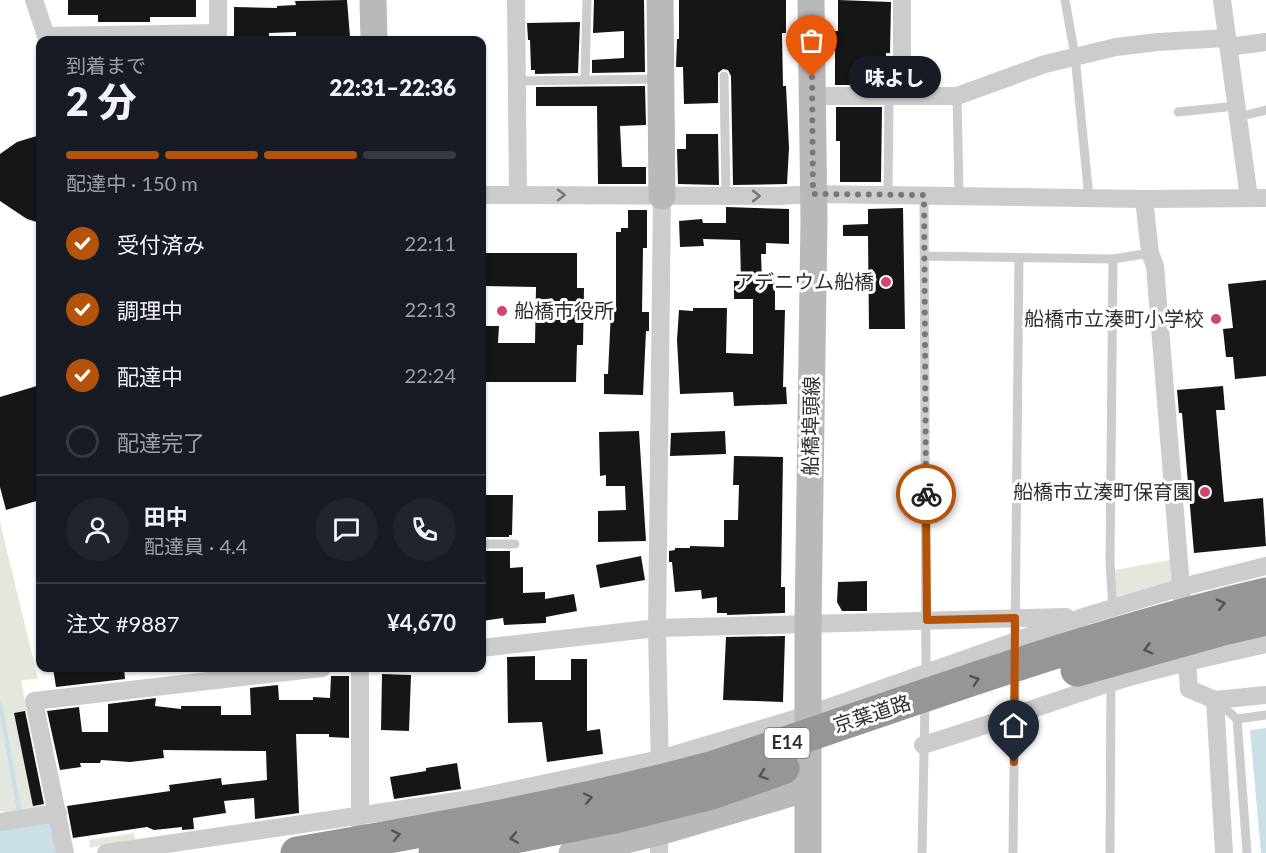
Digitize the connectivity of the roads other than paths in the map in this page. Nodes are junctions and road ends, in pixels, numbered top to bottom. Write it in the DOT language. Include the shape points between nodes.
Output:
graph roads {
  1 [pos="34,0"];
  2 [pos="218,0"];
  3 [pos="373,0"];
  4 [pos="516,0"];
  5 [pos="587,0"];
  6 [pos="660,0"];
  7 [pos="811,0"];
  8 [pos="902,0"];
  9 [pos="1065,0"];
  10 [pos="1222,0"];
  11 [pos="46,36"];
  12 [pos="218,36"];
  13 [pos="374,36"];
  14 [pos="1266,42"];
  15 [pos="1227,43"];
  16 [pos="1075,56"];
  17 [pos="724,76"];
  18 [pos="661,79"];
  19 [pos="585,80"];
  20 [pos="517,81"];
  21 [pos="812,96"];
  22 [pos="895,96"];
  23 [pos="957,96"];
  24 [pos="1266,110"];
  25 [pos="1237,111"];
  26 [pos="1178,112"];
  27 [pos="813,194"];
  28 [pos="486,195"];
  29 [pos="518,195"];
  30 [pos="888,195"];
  31 [pos="924,195"];
  32 [pos="959,195"];
  33 [pos="662,196"];
  34 [pos="726,196"];
  35 [pos="1089,198"];
  36 [pos="1257,198"];
  37 [pos="1144,199"];
  38 [pos="1150,253"];
  39 [pos="925,256"];
  40 [pos="1019,258"];
  41 [pos="1113,259"];
  42 [pos="486,544"];
  43 [pos="515,544"];
  44 [pos="1266,566"];
  45 [pos="1182,587"];
  46 [pos="1266,594"];
  47 [pos="1113,613"];
  48 [pos="1086,616"];
  49 [pos="1015,618"];
  50 [pos="1266,619"];
  51 [pos="927,620"];
  52 [pos="808,623"];
  53 [pos="657,628"];
  54 [pos="1113,629"];
  55 [pos="1015,640"];
  56 [pos="1266,644"];
  57 [pos="486,648"];
  58 [pos="1186,662"];
  59 [pos="287,672"];
  60 [pos="360,672"];
  61 [pos="926,672"];
  62 [pos="1111,683"];
  63 [pos="1266,695"];
  64 [pos="1215,700"];
  65 [pos="808,715"];
  66 [pos="1266,715"];
  67 [pos="1014,717"];
  68 [pos="1237,718"];
  69 [pos="923,746"];
  70 [pos="660,759"];
  71 [pos="808,788"];
  72 [pos="58,813"];
  73 [pos="360,814"];
  74 [pos="3,821"];
  75 [pos="659,843"];
  76 [pos="65,853"];
  77 [pos="106,853"];
  78 [pos="297,853"];
  79 [pos="359,853"];
  80 [pos="435,853"];
  81 [pos="572,853"];
  82 [pos="808,853"];
  83 [pos="922,853"];
  84 [pos="1013,853"];
  85 [pos="1110,853"];
  86 [pos="1224,853"];
  87 [pos="1247,853"];
  1 -- 11 [label="street"];
  2 -- 12 [label="street"];
  3 -- 13 [label="main road"];
  4 -- 20 [label="street"];
  5 -- 19 [label="lane"];
  6 -- 18 [label="main road"];
  7 -- 21 [label="main road, 船橋埠頭線"];
  8 -- 22 [label="street"];
  9 -- 16 [label="lane"];
  10 -- 15 [label="street"];
  14 -- 15 [label="street"];
  15 -- 16 [label="street" via="1127,45"];
  15 -- 25 [label="street"];
  16 -- 23 [label="street"];
  16 -- 35 [label="lane"];
  17 -- 34 [label="lane"];
  18 -- 19 [label="lane"];
  18 -- 33 [label="main road"];
  19 -- 20 [label="lane"];
  20 -- 29 [label="street"];
  21 -- 22 [label="street"];
  21 -- 27 [label="main road, 船橋埠頭線"];
  22 -- 23 [label="street"];
  22 -- 30 [label="lane"];
  23 -- 32 [label="lane"];
  24 -- 25 [label="lane"];
  25 -- 26 [label="lane"];
  25 -- 36 [label="street"];
  27 -- 30 [label="street"];
  34 -- 27 [label="street, one-way"];
  27 -- 52 [label="main road, 船橋埠頭線"];
  28 -- 29 [label="street"];
  29 -- 33 [label="street, one-way"];
  30 -- 31 [label="street"];
  31 -- 32 [label="street"];
  31 -- 39 [label="lane"];
  32 -- 35 [label="street"];
  33 -- 34 [label="street"];
  33 -- 53 [label="street"];
  35 -- 37 [label="street"];
  36 -- 37 [label="street"];
  37 -- 38 [label="street"];
  38 -- 41 [label="lane"];
  38 -- 45 [label="street" via="1155,266"];
  39 -- 40 [label="lane"];
  39 -- 51 [label="lane"];
  40 -- 41 [label="lane"];
  40 -- 49 [label="lane"];
  41 -- 47 [label="lane"];
  42 -- 43 [label="lane"];
  44 -- 45 [label="street"];
  45 -- 47 [label="street"];
  45 -- 58 [label="street"];
  78 -- 46 [label="highway, 京葉道路 / E14, one-way" via="663,781 1100,638"];
  47 -- 48 [label="street"];
  48 -- 49 [label="street"];
  48 -- 55 [label="street"];
  49 -- 51 [label="street"];
  49 -- 55 [label="lane"];
  50 -- 80 [label="highway, 京葉道路 / E14, one-way" via="1104,660 712,793"];
  51 -- 52 [label="street"];
  51 -- 61 [label="lane"];
  52 -- 53 [label="street"];
  52 -- 65 [label="main road, 船橋埠頭線"];
  53 -- 57 [label="street"];
  53 -- 70 [label="street"];
  54 -- 62 [label="lane"];
  55 -- 61 [label="street"];
  55 -- 67 [label="lane"];
  56 -- 58 [label="street"];
  58 -- 62 [label="street"];
  58 -- 64 [label="street" via="1189,689"];
  59 -- 72 [label="street" via="34,701"];
  60 -- 73 [label="street"];
  61 -- 65 [label="street"];
  61 -- 69 [label="lane"];
  62 -- 67 [label="street"];
  62 -- 85 [label="lane"];
  63 -- 64 [label="street"];
  64 -- 68 [label="lane"];
  64 -- 86 [label="street"];
  65 -- 70 [label="street"];
  65 -- 71 [label="main road, 船橋埠頭線"];
  66 -- 68 [label="lane"];
  67 -- 69 [label="street"];
  67 -- 84 [label="lane"];
  68 -- 87 [label="lane"];
  69 -- 83 [label="lane"];
  70 -- 73 [label="street" via="471,799"];
  70 -- 75 [label="street"];
  71 -- 75 [label="main road"];
  71 -- 82 [label="main road, 船橋埠頭線"];
  72 -- 74 [label="street"];
  72 -- 76 [label="street"];
  73 -- 77 [label="street"];
  73 -- 79 [label="street"];
  75 -- 81 [label="main road"];
}
